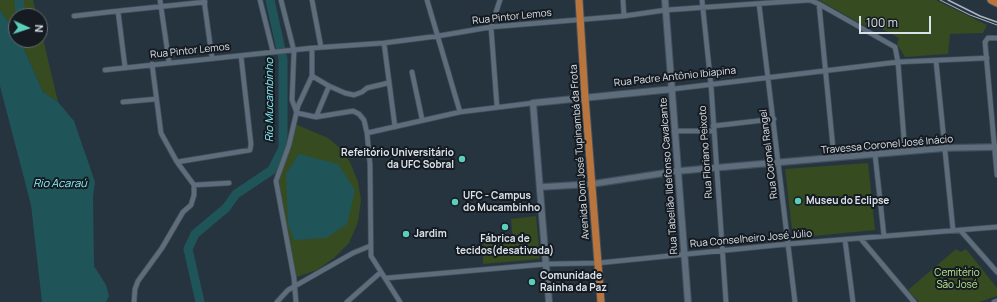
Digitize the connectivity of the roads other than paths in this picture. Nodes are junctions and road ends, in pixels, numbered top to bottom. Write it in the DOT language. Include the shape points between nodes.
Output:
graph roads {
  1 [pos="160,0"];
  2 [pos="260,0"];
  3 [pos="281,0"];
  4 [pos="312,0"];
  5 [pos="426,0"];
  6 [pos="500,0"];
  7 [pos="579,0"];
  8 [pos="623,0"];
  9 [pos="665,0"];
  10 [pos="702,0"];
  11 [pos="991,0"];
  12 [pos="205,1"];
  13 [pos="997,3"];
  14 [pos="759,4"];
  15 [pos="819,4"];
  16 [pos="161,6"];
  17 [pos="703,8"];
  18 [pos="666,10"];
  19 [pos="118,11"];
  20 [pos="74,16"];
  21 [pos="624,16"];
  22 [pos="581,19"];
  23 [pos="491,27"];
  24 [pos="438,36"];
  25 [pos="997,38"];
  26 [pos="384,43"];
  27 [pos="321,47"];
  28 [pos="312,48"];
  29 [pos="294,50"];
  30 [pos="275,52"];
  31 [pos="241,56"];
  32 [pos="212,58"];
  33 [pos="987,58"];
  34 [pos="936,61"];
  35 [pos="169,62"];
  36 [pos="898,62"];
  37 [pos="152,64"];
  38 [pos="125,67"];
  39 [pos="105,70"];
  40 [pos="825,70"];
  41 [pos="412,72"];
  42 [pos="312,76"];
  43 [pos="768,76"];
  44 [pos="388,83"];
  45 [pos="710,85"];
  46 [pos="329,86"];
  47 [pos="673,88"];
  48 [pos="585,97"];
  49 [pos="156,99"];
  50 [pos="123,102"];
  51 [pos="533,103"];
  52 [pos="497,107"];
  53 [pos="460,112"];
  54 [pos="297,113"];
  55 [pos="316,117"];
  56 [pos="995,117"];
  57 [pos="422,119"];
  58 [pos="774,119"];
  59 [pos="395,127"];
  60 [pos="713,128"];
  61 [pos="675,131"];
  62 [pos="367,133"];
  63 [pos="996,147"];
  64 [pos="946,148"];
  65 [pos="905,152"];
  66 [pos="875,154"];
  67 [pos="834,158"];
  68 [pos="177,162"];
  69 [pos="779,163"];
  70 [pos="716,168"];
  71 [pos="678,171"];
  72 [pos="997,175"];
  73 [pos="228,183"];
  74 [pos="592,184"];
  75 [pos="194,185"];
  76 [pos="541,187"];
  77 [pos="997,227"];
  78 [pos="953,230"];
  79 [pos="960,230"];
  80 [pos="884,236"];
  81 [pos="861,239"];
  82 [pos="845,240"];
  83 [pos="788,244"];
  84 [pos="370,246"];
  85 [pos="721,251"];
  86 [pos="685,255"];
  87 [pos="598,263"];
  88 [pos="547,264"];
  89 [pos="381,272"];
  90 [pos="997,272"];
  91 [pos="387,278"];
  92 [pos="295,287"];
  93 [pos="997,301"];
  94 [pos="134,302"];
  95 [pos="277,302"];
  96 [pos="296,302"];
  97 [pos="346,302"];
  98 [pos="400,302"];
  99 [pos="549,302"];
  100 [pos="601,302"];
  101 [pos="688,302"];
  102 [pos="726,302"];
  103 [pos="795,302"];
  104 [pos="853,302"];
  105 [pos="914,302"];
  106 [pos="994,302"];
  1 -- 16 [label="street"];
  2 -- 30 [label="street"];
  3 -- 29 [label="street"];
  4 -- 27 [label="street"];
  5 -- 24 [label="street"];
  6 -- 23 [label="street"];
  7 -- 22 [label="main road, Avenida Dom José Tupinambá da Frota"];
  8 -- 21 [label="street"];
  9 -- 18 [label="main road, Rua Tabelião Ildefonso Cavalcante"];
  10 -- 17 [label="street, Rua Floriano Peixoto"];
  11 -- 13 [label="main road"];
  12 -- 16 [label="street"];
  12 -- 32 [label="street"];
  14 -- 15 [label="street, Rua Pintor Lemos" via="805,0"];
  14 -- 17 [label="street, Rua Pintor Lemos"];
  14 -- 43 [label="street, Rua Coronel Rangel"];
  15 -- 36 [label="street, Rua Pintor Lemos" via="892,45 897,50"];
  15 -- 40 [label="street"];
  16 -- 19 [label="street"];
  16 -- 35 [label="street"];
  17 -- 18 [label="street, Rua Pintor Lemos"];
  17 -- 45 [label="street, Rua Floriano Peixoto"];
  18 -- 21 [label="street, Rua Pintor Lemos"];
  18 -- 47 [label="main road, Rua Tabelião Ildefonso Cavalcante"];
  19 -- 20 [label="street"];
  19 -- 38 [label="street"];
  21 -- 22 [label="street, Rua Pintor Lemos"];
  22 -- 23 [label="street, Rua Pintor Lemos"];
  22 -- 48 [label="main road, Avenida Dom José Tupinambá da Frota"];
  23 -- 24 [label="street, Rua Pintor Lemos"];
  23 -- 52 [label="street"];
  24 -- 26 [label="street, Rua Pintor Lemos"];
  24 -- 53 [label="street"];
  25 -- 33 [label="street" via="988,38 985,42"];
  26 -- 27 [label="street, Rua Pintor Lemos"];
  26 -- 44 [label="street"];
  27 -- 28 [label="street, Rua Pintor Lemos"];
  28 -- 29 [label="street, Rua Pintor Lemos"];
  28 -- 42 [label="street"];
  29 -- 30 [label="street, Rua Pintor Lemos"];
  29 -- 54 [label="street" via="292,100"];
  30 -- 31 [label="street, Rua Pintor Lemos"];
  31 -- 32 [label="street, Rua Pintor Lemos"];
  31 -- 68 [label="street" via="250,150"];
  32 -- 35 [label="street, Rua Pintor Lemos"];
  33 -- 34 [label="street, Rua Padre Antônio Ibiapina"];
  33 -- 56 [label="street"];
  34 -- 36 [label="street, Rua Padre Antônio Ibiapina"];
  34 -- 64 [label="street"];
  35 -- 37 [label="street, Rua Pintor Lemos"];
  36 -- 40 [label="street, Rua Padre Antônio Ibiapina"];
  36 -- 65 [label="street, Rua Pintor Lemos"];
  37 -- 38 [label="street, Rua Pintor Lemos"];
  37 -- 49 [label="street"];
  38 -- 39 [label="street, Rua Pintor Lemos"];
  40 -- 43 [label="street, Rua Padre Antônio Ibiapina"];
  40 -- 67 [label="street"];
  41 -- 57 [label="street"];
  42 -- 46 [label="street"];
  42 -- 54 [label="street"];
  43 -- 45 [label="street, Rua Padre Antônio Ibiapina"];
  43 -- 58 [label="street, Rua Coronel Rangel"];
  44 -- 46 [label="street" via="367,88 354,95"];
  44 -- 59 [label="street"];
  45 -- 47 [label="street, Rua Padre Antônio Ibiapina"];
  45 -- 60 [label="street, Rua Floriano Peixoto"];
  46 -- 55 [label="street"];
  47 -- 48 [label="main road, Rua Padre Antônio Ibiapina"];
  47 -- 61 [label="main road, Rua Tabelião Ildefonso Cavalcante"];
  48 -- 51 [label="main road, Rua Padre Antônio Ibiapina"];
  48 -- 74 [label="main road, Avenida Dom José Tupinambá da Frota"];
  49 -- 50 [label="street"];
  49 -- 68 [label="street" via="161,133"];
  51 -- 52 [label="street, Rua Padre Antônio Ibiapina"];
  51 -- 76 [label="main road"];
  52 -- 53 [label="street, Rua Padre Antônio Ibiapina"];
  53 -- 57 [label="street, Rua Padre Antônio Ibiapina"];
  54 -- 55 [label="street"];
  54 -- 92 [label="street" via="276,182"];
  55 -- 62 [label="street" via="353,111 362,117"];
  56 -- 63 [label="street"];
  57 -- 59 [label="street, Rua Padre Antônio Ibiapina"];
  58 -- 60 [label="street"];
  58 -- 69 [label="street, Rua Coronel Rangel"];
  59 -- 62 [label="street, Rua Padre Antônio Ibiapina"];
  60 -- 61 [label="street"];
  60 -- 70 [label="street, Rua Floriano Peixoto"];
  61 -- 71 [label="main road, Rua Tabelião Ildefonso Cavalcante"];
  62 -- 84 [label="street"];
  63 -- 64 [label="street, Travessa Coronel José Inácio"];
  63 -- 72 [label="street"];
  64 -- 65 [label="street, Travessa Coronel José Inácio"];
  64 -- 78 [label="street"];
  65 -- 66 [label="street, Travessa Coronel José Inácio"];
  66 -- 67 [label="street, Travessa Coronel José Inácio"];
  66 -- 80 [label="street"];
  67 -- 69 [label="street, Travessa Coronel José Inácio"];
  68 -- 75 [label="street"];
  69 -- 70 [label="street, Travessa Coronel José Inácio"];
  69 -- 83 [label="street, Rua Coronel Rangel"];
  70 -- 71 [label="street, Travessa Coronel José Inácio"];
  70 -- 85 [label="street, Rua Floriano Peixoto"];
  71 -- 74 [label="street, Travessa Coronel José Inácio"];
  71 -- 86 [label="main road, Rua Tabelião Ildefonso Cavalcante"];
  73 -- 75 [label="street"];
  74 -- 76 [label="street, Travessa Coronel José Inácio"];
  74 -- 87 [label="main road, Avenida Dom José Tupinambá da Frota"];
  75 -- 94 [label="street" via="191,205 183,212 162,248 138,281"];
  76 -- 88 [label="main road"];
  77 -- 79 [label="street, Rua Conselheiro José Júlio"];
  78 -- 79 [label="street, Rua Conselheiro José Júlio"];
  78 -- 80 [label="street, Rua Conselheiro José Júlio"];
  79 -- 90 [label="street"];
  80 -- 81 [label="street, Rua Conselheiro José Júlio"];
  81 -- 82 [label="street, Rua Conselheiro José Júlio"];
  81 -- 105 [label="street"];
  82 -- 83 [label="street, Rua Conselheiro José Júlio"];
  82 -- 104 [label="street"];
  83 -- 85 [label="street, Rua Conselheiro José Júlio"];
  83 -- 103 [label="street, Rua Coronel Rangel"];
  84 -- 89 [label="street" via="372,259"];
  84 -- 92 [label="street" via="353,253"];
  85 -- 86 [label="street, Rua Conselheiro José Júlio"];
  85 -- 102 [label="street, Rua Floriano Peixoto"];
  86 -- 87 [label="street, Rua Conselheiro José Júlio"];
  86 -- 101 [label="main road, Rua Tabelião Ildefonso Cavalcante"];
  87 -- 88 [label="street, Rua Conselheiro José Júlio"];
  87 -- 100 [label="main road, Avenida Dom José Tupinambá da Frota"];
  88 -- 91 [label="street, Rua Conselheiro José Júlio"];
  88 -- 99 [label="main road"];
  89 -- 91 [label="street"];
  89 -- 97 [label="street"];
  91 -- 98 [label="street"];
  92 -- 95 [label="street" via="283,294"];
  92 -- 96 [label="street"];
  93 -- 106 [label="street"];
}
